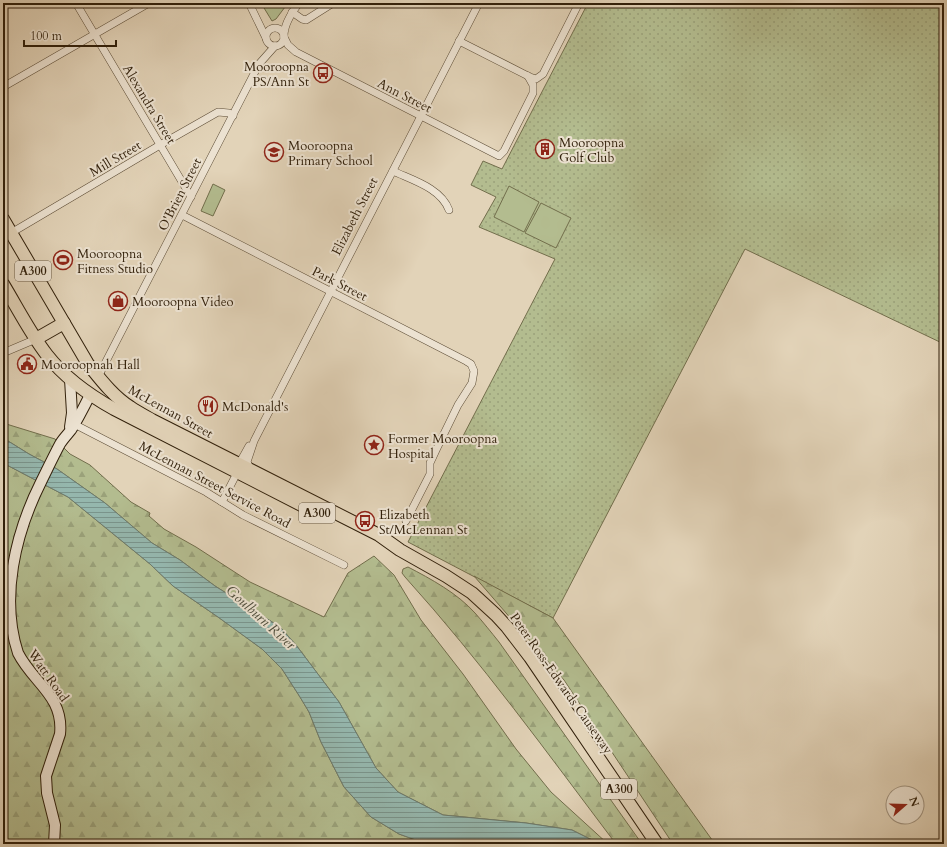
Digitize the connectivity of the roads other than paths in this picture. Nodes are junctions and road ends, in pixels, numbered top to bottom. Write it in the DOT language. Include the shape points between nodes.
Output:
graph roads {
  1 [pos="76,3"];
  2 [pos="149,3"];
  3 [pos="249,3"];
  4 [pos="299,3"];
  5 [pos="333,3"];
  6 [pos="478,3"];
  7 [pos="579,3"];
  8 [pos="292,12"];
  9 [pos="256,14"];
  10 [pos="273,28"];
  11 [pos="94,35"];
  12 [pos="284,36"];
  13 [pos="266,38"];
  14 [pos="459,41"];
  15 [pos="275,46"];
  16 [pos="300,55"];
  17 [pos="259,64"];
  18 [pos="531,77"];
  19 [pos="3,87"];
  20 [pos="233,116"];
  21 [pos="420,116"];
  22 [pos="160,145"];
  23 [pos="393,171"];
  24 [pos="191,197"];
  25 [pos="448,210"];
  26 [pos="182,215"];
  27 [pos="3,218"];
  28 [pos="7,235"];
  29 [pos="3,284"];
  30 [pos="331,292"];
  31 [pos="64,323"];
  32 [pos="36,339"];
  33 [pos="3,352"];
  34 [pos="98,377"];
  35 [pos="70,379"];
  36 [pos="90,395"];
  37 [pos="74,424"];
  38 [pos="69,433"];
  39 [pos="254,442"];
  40 [pos="238,468"];
  41 [pos="252,470"];
  42 [pos="222,502"];
  43 [pos="406,521"];
  44 [pos="400,550"];
  45 [pos="421,561"];
  46 [pos="344,565"];
  47 [pos="54,844"];
  48 [pos="657,844"];
  1 -- 11 [label="street, Alexandra Street"];
  2 -- 11 [label="street"];
  3 -- 9 [label="street"];
  4 -- 8 [label="street"];
  5 -- 8 [label="street" via="306,20"];
  6 -- 14 [label="street, Elizabeth Street"];
  7 -- 18 [label="street" via="543,74 538,78"];
  8 -- 10 [label="street"];
  8 -- 12 [label="street"];
  9 -- 10 [label="street"];
  9 -- 13 [label="street"];
  10 -- 12 [label="street" via="280,30"];
  10 -- 13 [label="street" via="267,33"];
  11 -- 19 [label="street"];
  11 -- 22 [label="street, Alexandra Street"];
  12 -- 15 [label="street" via="281,43"];
  12 -- 16 [label="street, Ann Street" via="290,47"];
  13 -- 15 [label="street"];
  13 -- 17 [label="street, O'Brien Street"];
  14 -- 18 [label="street"];
  14 -- 21 [label="street, Elizabeth Street"];
  15 -- 16 [label="street, Ann Street"];
  15 -- 17 [label="street, O'Brien Street"];
  16 -- 21 [label="street, Ann Street"];
  17 -- 20 [label="street, O'Brien Street"];
  18 -- 21 [label="street, Ann Street" via="533,92 504,151 499,156"];
  20 -- 22 [label="street, Mill Street" via="218,112"];
  20 -- 24 [label="street, O'Brien Street"];
  21 -- 23 [label="street, Elizabeth Street"];
  22 -- 24 [label="street, Alexandra Street"];
  22 -- 28 [label="street, Mill Street"];
  23 -- 25 [label="street" via="441,197 446,202"];
  23 -- 30 [label="street, Elizabeth Street"];
  24 -- 26 [label="street, O'Brien Street"];
  26 -- 30 [label="street, Park Street"];
  26 -- 34 [label="street, O'Brien Street"];
  27 -- 28 [label="highway, McLennan Street / A300"];
  28 -- 31 [label="highway, McLennan Street / A300"];
  29 -- 32 [label="highway, McLennan Street / A300"];
  30 -- 39 [label="street, Elizabeth Street"];
  30 -- 43 [label="street, Park Street" via="473,366 472,381 437,448 430,463 430,474"];
  31 -- 32 [label="highway"];
  31 -- 34 [label="highway, McLennan Street / A300"];
  32 -- 33 [label="street"];
  32 -- 35 [label="highway, McLennan Street / A300"];
  34 -- 36 [label="highway"];
  34 -- 40 [label="highway, McLennan Street / A300" via="130,408"];
  35 -- 36 [label="highway, McLennan Street / A300"];
  35 -- 38 [label="street" via="72,413"];
  36 -- 37 [label="street, Watt Road"];
  36 -- 40 [label="highway, McLennan Street / A300"];
  37 -- 38 [label="street, Watt Road"];
  37 -- 42 [label="street, McLennan Street Service Road"];
  38 -- 47 [label="street, Watt Road" via="60,445 25,514 5,589 9,633 17,652 58,708 60,734 48,768 46,786 55,825"];
  39 -- 40 [label="street, Elizabeth Street" via="247,448"];
  39 -- 41 [label="street, Elizabeth Street" via="247,462"];
  40 -- 41 [label="highway, McLennan Street / A300"];
  40 -- 42 [label="street, Elizabeth Street"];
  40 -- 44 [label="highway, McLennan Street / A300" via="376,543"];
  41 -- 44 [label="highway, McLennan Street / A300" via="378,535"];
  42 -- 46 [label="street, McLennan Street Service Road"];
  44 -- 45 [label="highway, McLennan Street / A300"];
  45 -- 48 [label="highway, Peter Ross-Edwards Causeway / A300" via="472,593 514,635"];
}
